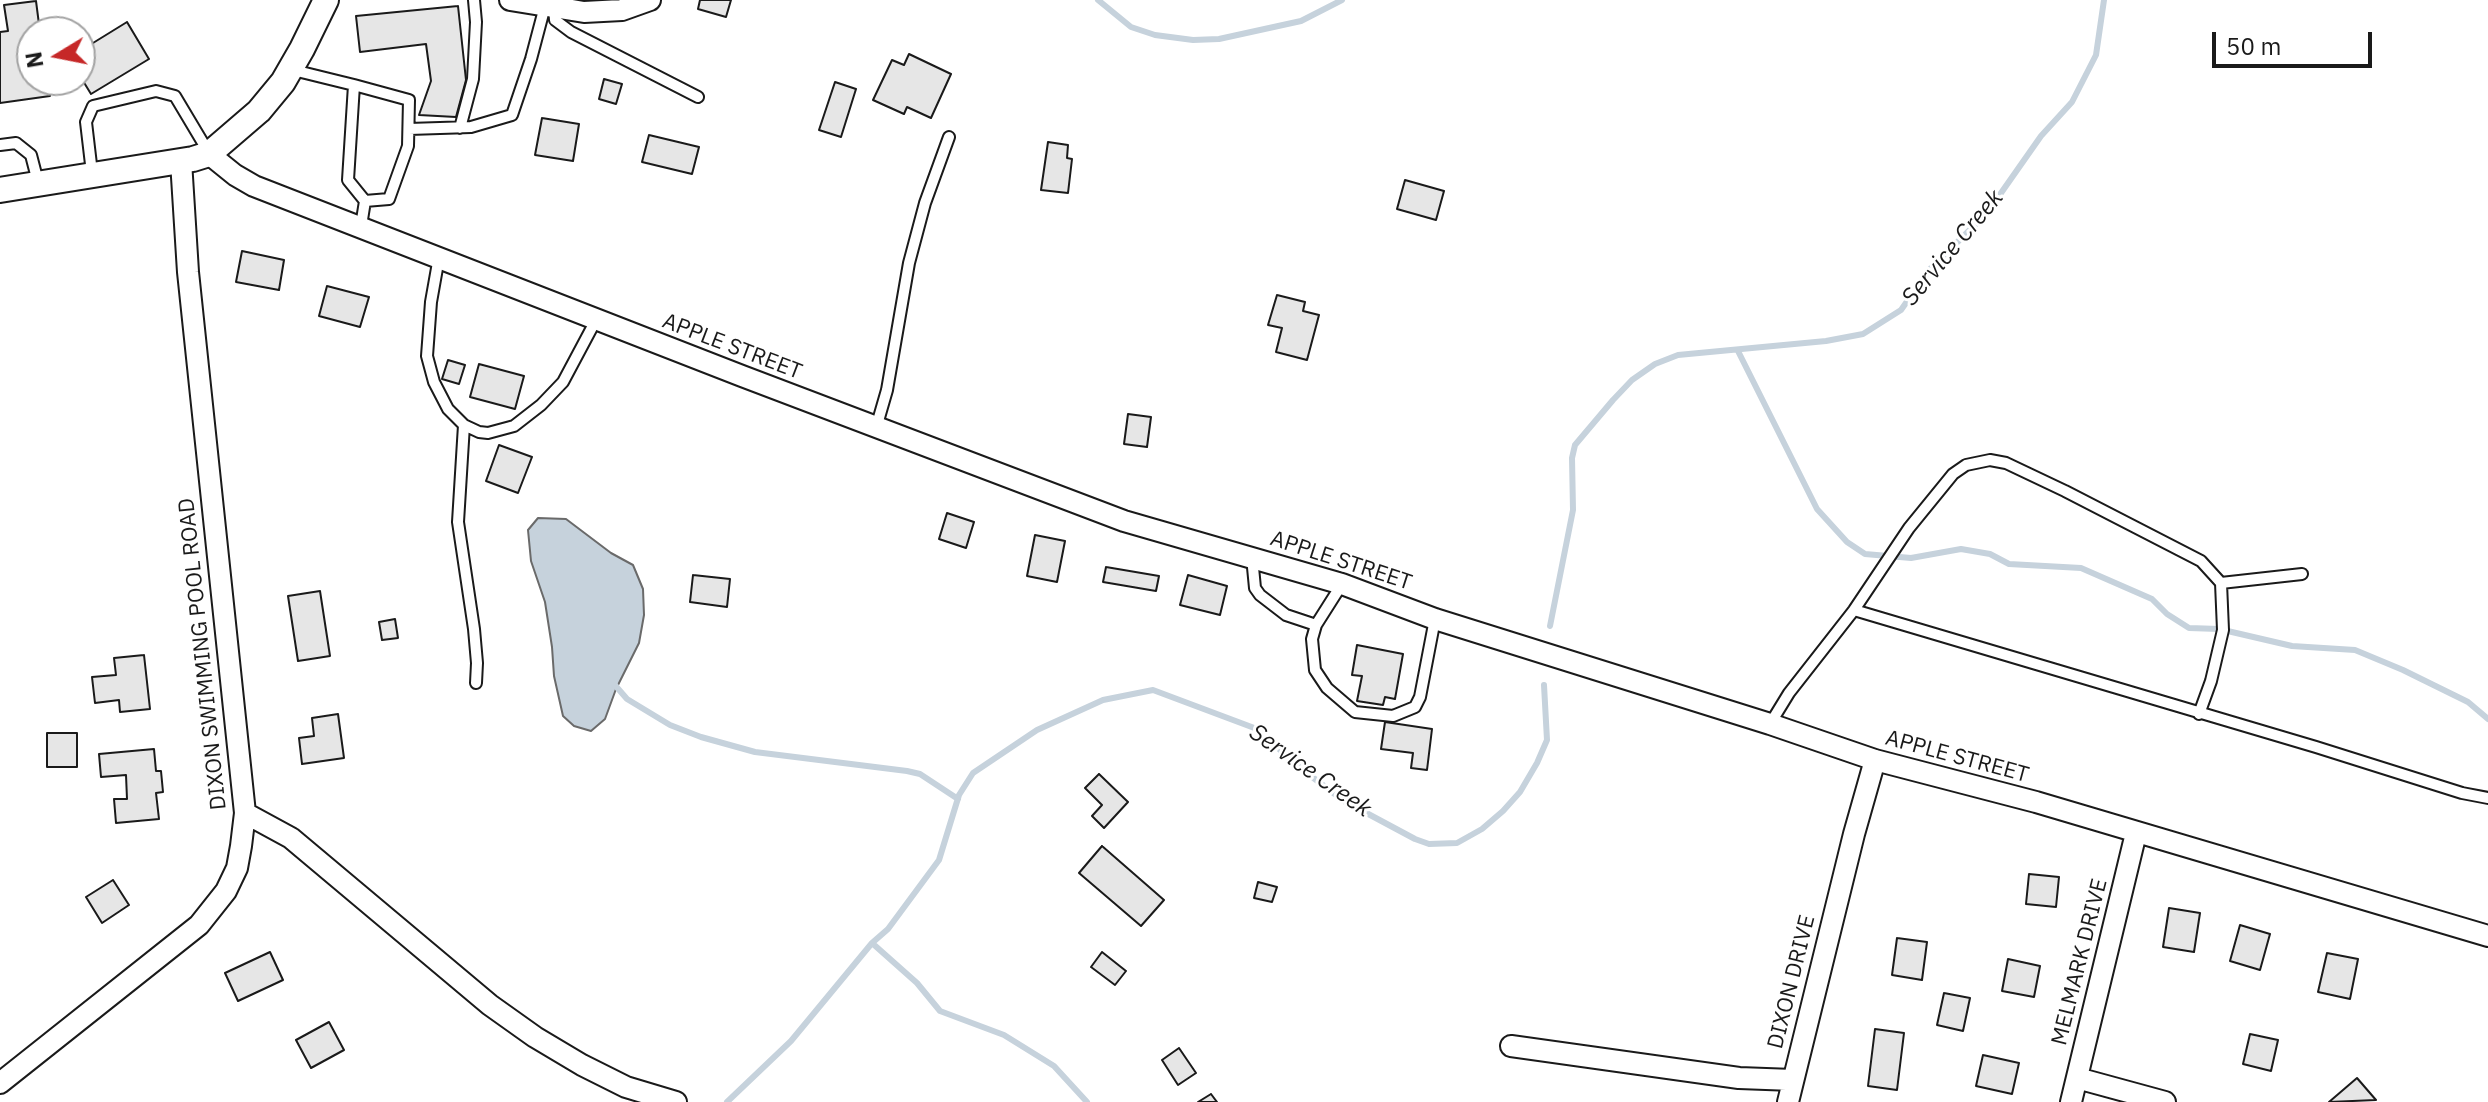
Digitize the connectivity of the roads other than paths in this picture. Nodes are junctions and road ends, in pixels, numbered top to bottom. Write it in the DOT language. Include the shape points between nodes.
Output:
graph roads {
  1 [pos="326,0"];
  2 [pos="474,0"];
  3 [pos="510,0"];
  4 [pos="650,0"];
  5 [pos="549,7"];
  6 [pos="291,69"];
  7 [pos="354,85"];
  8 [pos="698,97"];
  9 [pos="460,128"];
  10 [pos="409,129"];
  11 [pos="949,137"];
  12 [pos="0,145"];
  13 [pos="209,154"];
  14 [pos="181,161"];
  15 [pos="92,175"];
  16 [pos="39,184"];
  17 [pos="0,190"];
  18 [pos="365,201"];
  19 [pos="361,226"];
  20 [pos="439,257"];
  21 [pos="596,320"];
  22 [pos="464,425"];
  23 [pos="876,428"];
  24 [pos="1252,557"];
  25 [pos="2302,574"];
  26 [pos="2221,583"];
  27 [pos="1342,584"];
  28 [pos="1854,610"];
  29 [pos="1435,619"];
  30 [pos="1316,625"];
  31 [pos="476,683"];
  32 [pos="2199,714"];
  33 [pos="1770,724"];
  34 [pos="1875,760"];
  35 [pos="2488,798"];
  36 [pos="245,813"];
  37 [pos="2136,833"];
  38 [pos="2488,936"];
  39 [pos="1511,1046"];
  40 [pos="2077,1078"];
  41 [pos="1793,1080"];
  42 [pos="0,1083"];
  43 [pos="676,1102"];
  44 [pos="1788,1102"];
  45 [pos="2071,1102"];
  46 [pos="2165,1102"];
  1 -- 6 [label="street"];
  2 -- 9 [label="lane" via="473,79"];
  3 -- 5 [label="street"];
  4 -- 5 [label="street" via="622,10"];
  5 -- 8 [label="lane" via="555,20 571,32"];
  5 -- 9 [label="lane" via="512,115"];
  6 -- 7 [label="lane"];
  6 -- 13 [label="street" via="259,111"];
  7 -- 10 [label="lane" via="409,100"];
  7 -- 18 [label="lane" via="348,180"];
  9 -- 10 [label="lane"];
  10 -- 18 [label="lane" via="389,199"];
  11 -- 23 [label="lane" via="909,263"];
  12 -- 16 [label="lane" via="16,143 31,155"];
  13 -- 14 [label="street"];
  13 -- 15 [label="lane" via="175,96 156,91 93,106 86,122"];
  13 -- 19 [label="street, APPLE STREET" via="254,186"];
  14 -- 15 [label="street"];
  14 -- 36 [label="street, DIXON SWIMMING POOL ROAD"];
  15 -- 16 [label="street"];
  16 -- 17 [label="street"];
  18 -- 19 [label="lane"];
  19 -- 20 [label="street, APPLE STREET"];
  20 -- 21 [label="street, APPLE STREET"];
  20 -- 22 [label="lane" via="427,356 448,409"];
  21 -- 22 [label="lane" via="563,382 532,412 499,431 479,432"];
  21 -- 23 [label="street, APPLE STREET"];
  22 -- 31 [label="lane" via="458,522"];
  23 -- 24 [label="street, APPLE STREET" via="1124,521"];
  24 -- 27 [label="street, APPLE STREET"];
  24 -- 30 [label="lane" via="1260,595 1286,615"];
  25 -- 26 [label="lane"];
  26 -- 28 [label="lane" via="2201,561 2106,512 2006,463 1982,460 1953,474"];
  26 -- 32 [label="lane" via="2223,630"];
  27 -- 29 [label="street, APPLE STREET"];
  27 -- 30 [label="lane"];
  28 -- 32 [label="lane"];
  28 -- 33 [label="lane"];
  29 -- 30 [label="lane" via="1420,697 1415,707 1393,716 1355,712 1327,688 1315,670"];
  29 -- 33 [label="street, APPLE STREET"];
  32 -- 35 [label="lane"];
  33 -- 34 [label="street, APPLE STREET"];
  34 -- 37 [label="street, APPLE STREET"];
  34 -- 41 [label="street, DIXON DRIVE"];
  36 -- 42 [label="street, DIXON SWIMMING POOL ROAD" via="237,868 199,925"];
  36 -- 43 [label="street" via="291,838 535,1037 626,1087"];
  37 -- 38 [label="street, APPLE STREET"];
  37 -- 40 [label="street, MELMARK DRIVE"];
  39 -- 41 [label="street, DIXON DRIVE" via="1739,1078"];
  40 -- 45 [label="street, MELMARK DRIVE"];
  40 -- 46 [label="street"];
  41 -- 44 [label="street"];
}
